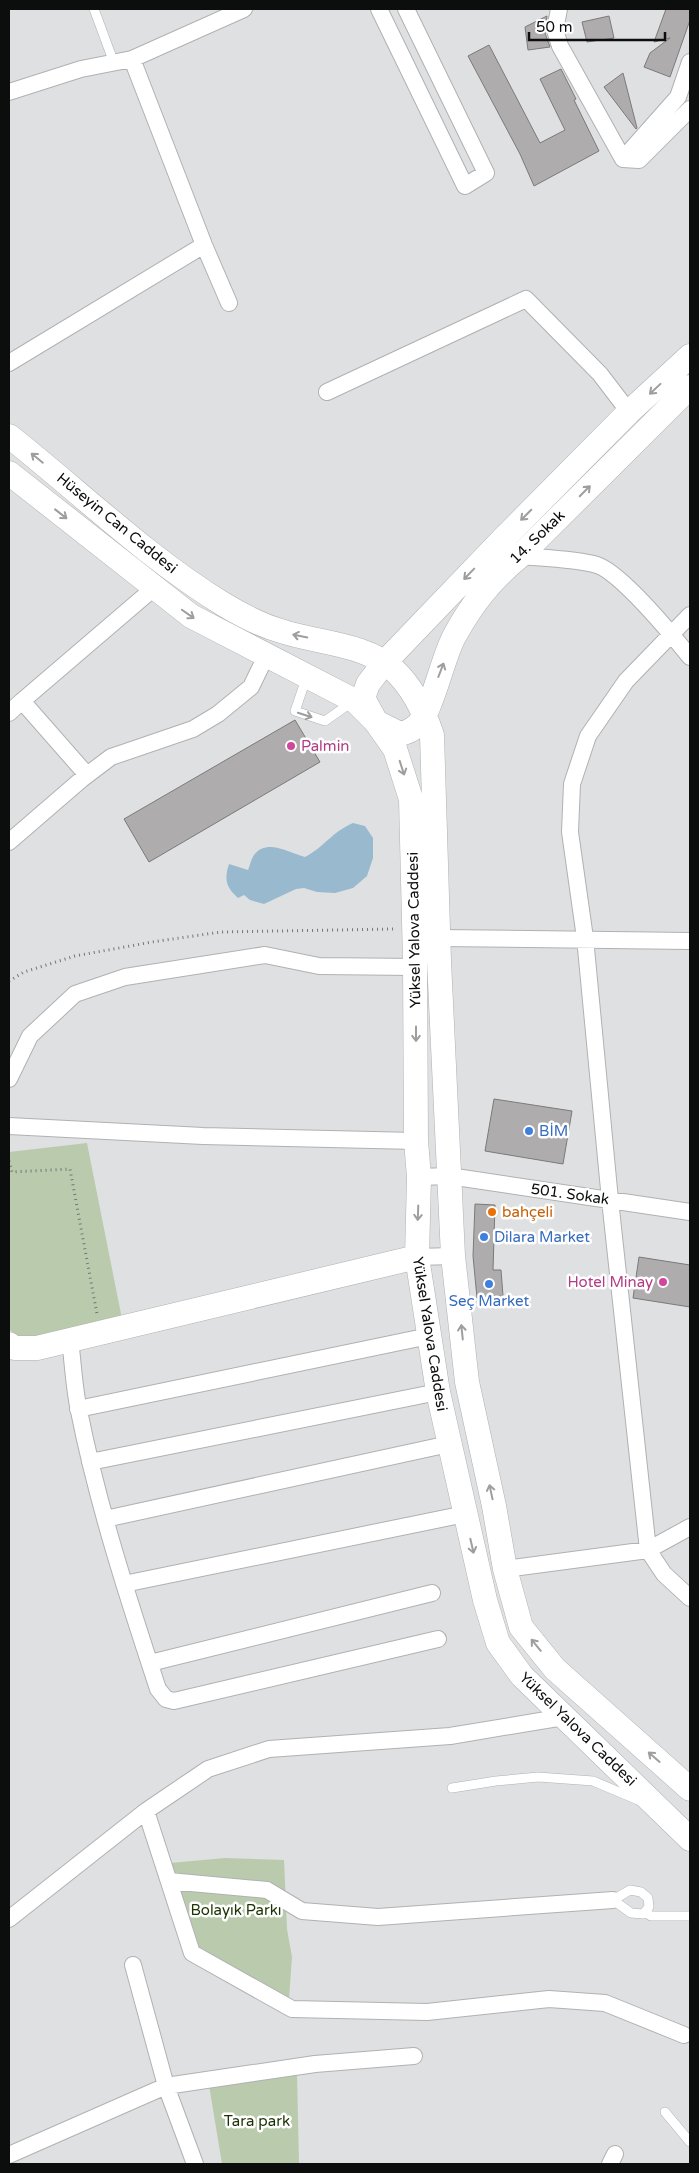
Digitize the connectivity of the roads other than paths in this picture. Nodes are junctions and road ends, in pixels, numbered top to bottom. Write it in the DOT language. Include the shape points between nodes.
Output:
graph roads {
  1 [pos="94,9"];
  2 [pos="244,9"];
  3 [pos="379,9"];
  4 [pos="406,9"];
  5 [pos="559,9"];
  6 [pos="132,59"];
  7 [pos="690,62"];
  8 [pos="114,63"];
  9 [pos="9,92"];
  10 [pos="690,109"];
  11 [pos="623,159"];
  12 [pos="204,245"];
  13 [pos="229,303"];
  14 [pos="690,356"];
  15 [pos="9,362"];
  16 [pos="690,387"];
  17 [pos="328,392"];
  18 [pos="629,412"];
  19 [pos="9,436"];
  20 [pos="9,473"];
  21 [pos="503,539"];
  22 [pos="520,556"];
  23 [pos="154,588"];
  24 [pos="690,614"];
  25 [pos="414,631"];
  26 [pos="671,634"];
  27 [pos="338,644"];
  28 [pos="266,656"];
  29 [pos="690,657"];
  30 [pos="389,666"];
  31 [pos="307,676"];
  32 [pos="355,701"];
  33 [pos="22,702"];
  34 [pos="9,713"];
  35 [pos="425,716"];
  36 [pos="376,722"];
  37 [pos="87,775"];
  38 [pos="9,842"];
  39 [pos="438,938"];
  40 [pos="585,938"];
  41 [pos="690,941"];
  42 [pos="415,967"];
  43 [pos="9,1079"];
  44 [pos="9,1126"];
  45 [pos="416,1142"];
  46 [pos="449,1176"];
  47 [pos="419,1177"];
  48 [pos="610,1200"];
  49 [pos="690,1212"];
  50 [pos="453,1256"];
  51 [pos="417,1257"];
  52 [pos="429,1336"];
  53 [pos="70,1340"];
  54 [pos="10,1349"];
  55 [pos="438,1392"];
  56 [pos="78,1409"];
  57 [pos="449,1444"];
  58 [pos="90,1462"];
  59 [pos="465,1514"];
  60 [pos="105,1519"];
  61 [pos="690,1527"];
  62 [pos="648,1550"];
  63 [pos="505,1569"];
  64 [pos="124,1584"];
  65 [pos="432,1593"];
  66 [pos="690,1598"];
  67 [pos="438,1639"];
  68 [pos="150,1663"];
  69 [pos="564,1717"];
  70 [pos="452,1788"];
  71 [pos="690,1789"];
  72 [pos="661,1809"];
  73 [pos="146,1811"];
  74 [pos="690,1839"];
  75 [pos="169,1881"];
  76 [pos="613,1900"];
  77 [pos="646,1912"];
  78 [pos="690,1916"];
  79 [pos="9,1919"];
  80 [pos="133,1965"];
  81 [pos="684,2035"];
  82 [pos="414,2056"];
  83 [pos="166,2086"];
  84 [pos="665,2112"];
  85 [pos="690,2142"];
  86 [pos="9,2155"];
  87 [pos="195,2164"];
  1 -- 8 [label="lane"];
  2 -- 6 [label="street"];
  3 -- 4 [label="street" via="465,186 486,173"];
  5 -- 11 [label="street" via="555,30 560,46"];
  6 -- 8 [label="street"];
  6 -- 12 [label="street"];
  7 -- 11 [label="street" via="678,97"];
  8 -- 9 [label="street" via="81,69"];
  10 -- 11 [label="street" via="639,160"];
  12 -- 13 [label="street"];
  12 -- 15 [label="street"];
  14 -- 18 [label="main road, 14. Sokak, one-way"];
  22 -- 16 [label="main road, 14. Sokak, one-way"];
  17 -- 18 [label="street" via="526,299 600,374"];
  18 -- 21 [label="main road, 14. Sokak, one-way"];
  27 -- 19 [label="main road, Hüseyin Can Caddesi, one-way" via="280,631 223,604 142,547"];
  20 -- 23 [label="main road, Hüseyin Can Caddesi, one-way"];
  21 -- 22 [label="street"];
  21 -- 25 [label="main road, 14. Sokak, one-way"];
  22 -- 26 [label="street" via="598,565 621,581"];
  35 -- 22 [label="main road, 14. Sokak, one-way" via="453,637 495,576"];
  23 -- 28 [label="main road, Hüseyin Can Caddesi, one-way" via="190,616"];
  23 -- 33 [label="street"];
  24 -- 26 [label="street"];
  25 -- 27 [label="main road" via="381,646"];
  25 -- 30 [label="main road, 14. Sokak"];
  26 -- 29 [label="street"];
  26 -- 40 [label="street" via="626,681 588,736 572,784 570,832"];
  27 -- 30 [label="main road, Hüseyin Can Caddesi"];
  28 -- 31 [label="main road, Hüseyin Can Caddesi"];
  28 -- 37 [label="street" via="251,687 218,714 192,729 112,757"];
  30 -- 35 [label="main road, Yüksel Yalova Caddesi" via="412,692"];
  30 -- 36 [label="main road" via="368,684 364,698"];
  31 -- 32 [label="main road, Hüseyin Can Caddesi"];
  31 -- 32 [label="lane, one-way" via="295,711 325,721"];
  32 -- 36 [label="main road, Yüksel Yalova Caddesi"];
  33 -- 34 [label="street"];
  33 -- 37 [label="street"];
  35 -- 36 [label="main road" via="414,728 400,734"];
  35 -- 39 [label="main road, Yüksel Yalova Caddesi" via="432,734"];
  36 -- 42 [label="main road, Yüksel Yalova Caddesi, one-way" via="395,749 411,799"];
  37 -- 38 [label="street"];
  39 -- 40 [label="street"];
  39 -- 46 [label="main road, Yüksel Yalova Caddesi"];
  40 -- 41 [label="street"];
  40 -- 48 [label="street"];
  42 -- 43 [label="street" via="319,966 265,955 125,977 75,994 30,1036"];
  42 -- 45 [label="main road, Yüksel Yalova Caddesi, one-way"];
  44 -- 45 [label="street"];
  45 -- 47 [label="main road, Yüksel Yalova Caddesi"];
  46 -- 47 [label="street, 501. Sokak"];
  46 -- 48 [label="street, 501. Sokak"];
  46 -- 50 [label="main road, Yüksel Yalova Caddesi"];
  47 -- 51 [label="main road, Yüksel Yalova Caddesi, one-way"];
  48 -- 49 [label="street, 501. Sokak"];
  48 -- 62 [label="street"];
  50 -- 51 [label="street"];
  63 -- 50 [label="main road, Yüksel Yalova Caddesi, one-way" via="467,1382"];
  51 -- 52 [label="main road, Yüksel Yalova Caddesi"];
  51 -- 53 [label="main road"];
  52 -- 55 [label="main road, Yüksel Yalova Caddesi"];
  52 -- 56 [label="street"];
  53 -- 54 [label="main road" via="37,1348"];
  53 -- 56 [label="street"];
  55 -- 57 [label="main road, Yüksel Yalova Caddesi"];
  55 -- 58 [label="street"];
  56 -- 58 [label="street"];
  57 -- 59 [label="main road, Yüksel Yalova Caddesi"];
  57 -- 60 [label="street"];
  58 -- 60 [label="street"];
  59 -- 64 [label="street"];
  59 -- 69 [label="main road, Yüksel Yalova Caddesi, one-way" via="498,1643 522,1676"];
  60 -- 64 [label="street"];
  61 -- 62 [label="street"];
  62 -- 63 [label="street"];
  62 -- 66 [label="street" via="664,1574"];
  71 -- 63 [label="main road, Yüksel Yalova Caddesi, one-way" via="555,1669 521,1627"];
  64 -- 68 [label="street"];
  65 -- 68 [label="street"];
  67 -- 68 [label="street" via="174,1701 166,1699 158,1689"];
  69 -- 72 [label="main road, Yüksel Yalova Caddesi"];
  69 -- 73 [label="street" via="450,1736 269,1749 208,1769"];
  70 -- 72 [label="lane" via="538,1777 593,1780"];
  72 -- 74 [label="main road, Yüksel Yalova Caddesi"];
  73 -- 75 [label="street"];
  73 -- 79 [label="street"];
  75 -- 76 [label="street" via="266,1890 302,1911 378,1917"];
  75 -- 81 [label="street" via="192,1952 292,2009 427,2012 549,1999 606,2003"];
  76 -- 77 [label="lane" via="635,1915"];
  76 -- 77 [label="lane" via="630,1890 641,1892 650,1902"];
  77 -- 78 [label="lane" via="651,1916"];
  80 -- 83 [label="street"];
  82 -- 83 [label="street" via="315,2064"];
  83 -- 86 [label="street"];
  83 -- 87 [label="street"];
  84 -- 85 [label="lane"];
}
